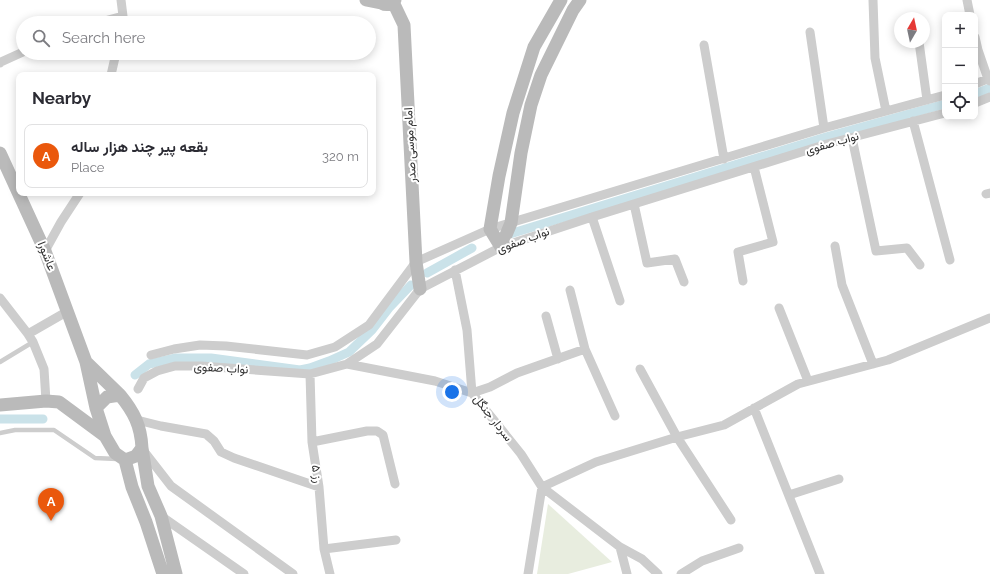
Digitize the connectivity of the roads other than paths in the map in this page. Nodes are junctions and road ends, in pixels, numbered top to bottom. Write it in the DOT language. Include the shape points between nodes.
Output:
graph roads {
  1 [pos="121,0"];
  2 [pos="366,0"];
  3 [pos="561,0"];
  4 [pos="580,0"];
  5 [pos="873,0"];
  6 [pos="967,0"];
  7 [pos="387,1"];
  8 [pos="969,12"];
  9 [pos="123,16"];
  10 [pos="810,32"];
  11 [pos="704,45"];
  12 [pos="920,48"];
  13 [pos="978,48"];
  14 [pos="16,55"];
  15 [pos="114,60"];
  16 [pos="0,63"];
  17 [pos="112,72"];
  18 [pos="989,79"];
  19 [pos="978,83"];
  20 [pos="942,96"];
  21 [pos="990,97"];
  22 [pos="927,100"];
  23 [pos="978,102"];
  24 [pos="886,111"];
  25 [pos="942,114"];
  26 [pos="912,122"];
  27 [pos="824,128"];
  28 [pos="852,138"];
  29 [pos="0,153"];
  30 [pos="724,159"];
  31 [pos="754,167"];
  32 [pos="16,188"];
  33 [pos="20,196"];
  34 [pos="78,196"];
  35 [pos="634,204"];
  36 [pos="592,217"];
  37 [pos="511,224"];
  38 [pos="490,229"];
  39 [pos="835,246"];
  40 [pos="501,247"];
  41 [pos="45,251"];
  42 [pos="950,260"];
  43 [pos="416,262"];
  44 [pos="920,265"];
  45 [pos="455,270"];
  46 [pos="743,280"];
  47 [pos="684,282"];
  48 [pos="420,289"];
  49 [pos="570,290"];
  50 [pos="0,298"];
  51 [pos="620,301"];
  52 [pos="779,308"];
  53 [pos="68,311"];
  54 [pos="546,316"];
  55 [pos="990,318"];
  56 [pos="30,338"];
  57 [pos="585,349"];
  58 [pos="151,356"];
  59 [pos="558,359"];
  60 [pos="0,362"];
  61 [pos="86,362"];
  62 [pos="347,364"];
  63 [pos="873,364"];
  64 [pos="640,369"];
  65 [pos="310,374"];
  66 [pos="808,381"];
  67 [pos="138,389"];
  68 [pos="472,393"];
  69 [pos="120,395"];
  70 [pos="46,401"];
  71 [pos="0,405"];
  72 [pos="96,408"];
  73 [pos="754,408"];
  74 [pos="615,416"];
  75 [pos="137,420"];
  76 [pos="0,433"];
  77 [pos="105,436"];
  78 [pos="677,437"];
  79 [pos="312,442"];
  80 [pos="142,448"];
  81 [pos="124,460"];
  82 [pos="839,479"];
  83 [pos="395,484"];
  84 [pos="542,486"];
  85 [pos="319,487"];
  86 [pos="789,495"];
  87 [pos="161,516"];
  88 [pos="731,520"];
  89 [pos="146,522"];
  90 [pos="396,540"];
  91 [pos="620,547"];
  92 [pos="740,548"];
  93 [pos="324,549"];
  94 [pos="163,574"];
  95 [pos="176,574"];
  96 [pos="244,574"];
  97 [pos="293,574"];
  98 [pos="330,574"];
  99 [pos="528,574"];
  100 [pos="627,574"];
  101 [pos="658,574"];
  102 [pos="681,574"];
  103 [pos="820,574"];
  1 -- 9 [label="street"];
  2 -- 7 [label="street"];
  3 -- 38 [label="street" via="534,47 512,113"];
  4 -- 37 [label="street" via="541,75 521,153"];
  5 -- 24 [label="street" via="875,58"];
  6 -- 8 [label="street"];
  7 -- 43 [label="street, امام موسی صدر" via="404,25"];
  10 -- 27 [label="street"];
  11 -- 30 [label="street"];
  12 -- 22 [label="street"];
  13 -- 18 [label="street"];
  14 -- 16 [label="street"];
  15 -- 17 [label="street"];
  18 -- 19 [label="street"];
  20 -- 22 [label="street, نواب صفوی"];
  21 -- 23 [label="street"];
  22 -- 24 [label="street, نواب صفوی"];
  24 -- 27 [label="street, نواب صفوی"];
  25 -- 26 [label="street, نواب صفوی"];
  26 -- 28 [label="street, نواب صفوی"];
  26 -- 42 [label="street"];
  27 -- 30 [label="street, نواب صفوی"];
  28 -- 31 [label="street, نواب صفوی"];
  28 -- 44 [label="street" via="876,251 907,248"];
  29 -- 32 [label="street, عاشورا"];
  30 -- 37 [label="street, نواب صفوی"];
  31 -- 35 [label="street, نواب صفوی"];
  31 -- 46 [label="street" via="773,242 738,252"];
  33 -- 41 [label="street, عاشورا"];
  34 -- 41 [label="street"];
  35 -- 36 [label="street, نواب صفوی"];
  35 -- 47 [label="street" via="647,263 675,259"];
  36 -- 40 [label="street, نواب صفوی"];
  36 -- 51 [label="street"];
  37 -- 38 [label="street, نواب صفوی"];
  37 -- 40 [label="street"];
  38 -- 40 [label="street"];
  38 -- 43 [label="street, نواب صفوی"];
  39 -- 63 [label="street" via="842,285"];
  40 -- 45 [label="street, نواب صفوی"];
  41 -- 53 [label="street, عاشورا"];
  43 -- 48 [label="street, امام موسی صدر"];
  43 -- 58 [label="street, نواب صفوی" via="369,325 335,347 307,355 200,345"];
  45 -- 48 [label="street, نواب صفوی"];
  45 -- 68 [label="street, سردار جنگل" via="467,330"];
  48 -- 62 [label="street, نواب صفوی" via="377,344"];
  49 -- 57 [label="street"];
  50 -- 56 [label="street"];
  52 -- 66 [label="street"];
  53 -- 56 [label="street"];
  53 -- 61 [label="street, عاشورا"];
  54 -- 59 [label="street"];
  55 -- 63 [label="street"];
  56 -- 60 [label="lane"];
  56 -- 70 [label="street" via="44,369"];
  57 -- 59 [label="street"];
  57 -- 74 [label="street"];
  59 -- 68 [label="street" via="517,373"];
  61 -- 69 [label="street"];
  61 -- 72 [label="street, عاشورا"];
  62 -- 65 [label="street, نواب صفوی"];
  62 -- 68 [label="street" via="435,381"];
  63 -- 66 [label="street"];
  64 -- 78 [label="street"];
  65 -- 67 [label="street, نواب صفوی" via="176,366 144,378"];
  65 -- 79 [label="street, رز ۵"];
  66 -- 73 [label="street"];
  68 -- 84 [label="street, سردار جنگل" via="521,454"];
  69 -- 72 [label="street" via="107,397"];
  69 -- 75 [label="street"];
  70 -- 71 [label="street"];
  70 -- 77 [label="street" via="59,402"];
  72 -- 77 [label="street, عاشورا"];
  73 -- 78 [label="street" via="724,425"];
  73 -- 86 [label="street"];
  75 -- 80 [label="street" via="142,436"];
  75 -- 85 [label="street" via="206,434 222,452 234,458"];
  76 -- 81 [label="lane" via="15,430 54,430 96,458"];
  77 -- 81 [label="street" via="115,452"];
  78 -- 84 [label="street" via="596,462"];
  78 -- 88 [label="street"];
  79 -- 83 [label="street" via="377,431 383,435"];
  79 -- 85 [label="street, رز ۵"];
  80 -- 81 [label="street" via="136,456"];
  80 -- 87 [label="street" via="148,486"];
  80 -- 97 [label="street" via="171,486"];
  81 -- 89 [label="street"];
  82 -- 86 [label="street"];
  84 -- 91 [label="street, سردار جنگل"];
  84 -- 99 [label="street"];
  85 -- 93 [label="street, رز ۵"];
  86 -- 103 [label="street"];
  87 -- 89 [label="street"];
  87 -- 95 [label="street"];
  87 -- 96 [label="street"];
  89 -- 94 [label="street"];
  90 -- 93 [label="street"];
  91 -- 100 [label="street"];
  91 -- 101 [label="street, سردار جنگل" via="642,559"];
  92 -- 102 [label="street" via="702,561"];
  93 -- 98 [label="street, رز ۵"];
}
